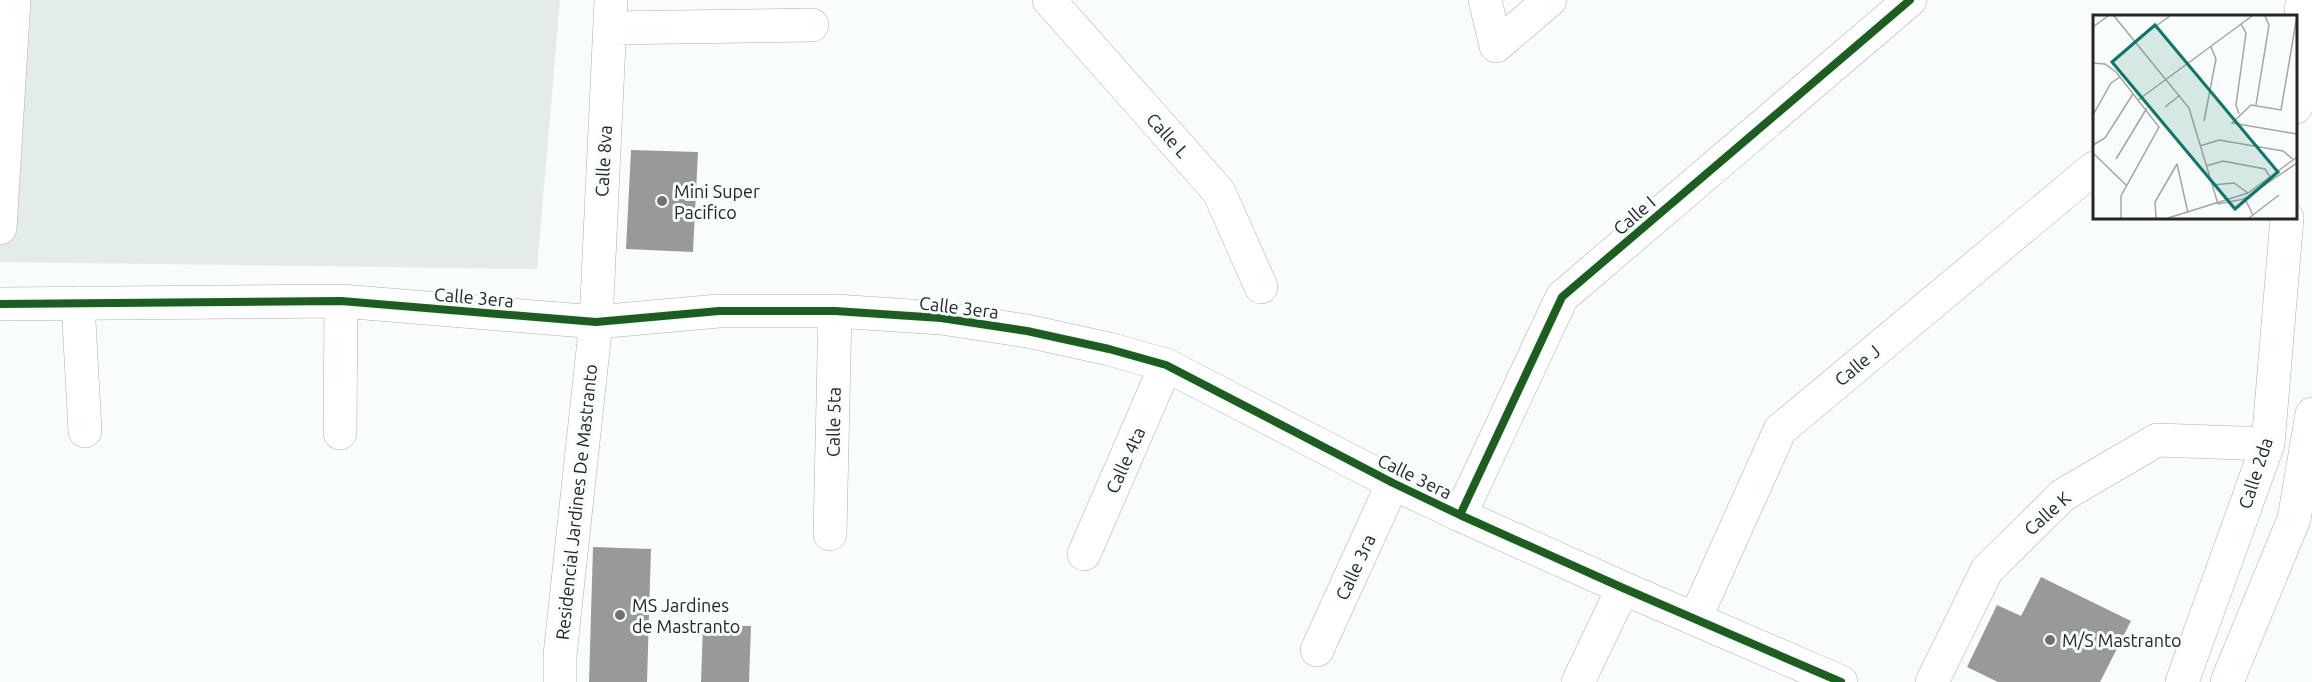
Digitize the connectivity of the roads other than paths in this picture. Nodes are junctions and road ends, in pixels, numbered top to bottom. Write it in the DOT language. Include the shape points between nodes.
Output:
graph roads {
  1 [pos="14,0"];
  2 [pos="1049,0"];
  3 [pos="1485,0"];
  4 [pos="1550,0"];
  5 [pos="1910,0"];
  6 [pos="2302,0"];
  7 [pos="610,14"];
  8 [pos="812,24"];
  9 [pos="2297,76"];
  10 [pos="2093,169"];
  11 [pos="2287,219"];
  12 [pos="0,228"];
  13 [pos="1261,287"];
  14 [pos="341,301"];
  15 [pos="78,303"];
  16 [pos="0,304"];
  17 [pos="835,311"];
  18 [pos="596,322"];
  19 [pos="1166,365"];
  20 [pos="2312,414"];
  21 [pos="85,431"];
  22 [pos="340,433"];
  23 [pos="2268,444"];
  24 [pos="1393,483"];
  25 [pos="2244,508"];
  26 [pos="1460,515"];
  27 [pos="2303,521"];
  28 [pos="830,534"];
  29 [pos="1084,554"];
  30 [pos="1623,588"];
  31 [pos="1695,619"];
  32 [pos="1317,650"];
  33 [pos="560,682"];
  34 [pos="1578,682"];
  35 [pos="1840,682"];
  36 [pos="1932,682"];
  37 [pos="2182,682"];
  38 [pos="2227,682"];
  1 -- 12 [label="street"];
  2 -- 13 [label="street, Calle L" via="1219,192"];
  3 -- 4 [label="street" via="1496,46"];
  5 -- 26 [label="street, Calle I" via="1562,297"];
  6 -- 9 [label="street"];
  7 -- 8 [label="street"];
  7 -- 18 [label="street, Calle 8va"];
  10 -- 31 [label="street, Calle J" via="1780,430"];
  11 -- 23 [label="street, Calle 2da"];
  14 -- 15 [label="street, Calle 3era"];
  14 -- 18 [label="street, Calle 3era"];
  14 -- 22 [label="street"];
  15 -- 16 [label="street, Calle 3era"];
  15 -- 21 [label="street"];
  17 -- 18 [label="street, Calle 3era" via="719,311"];
  17 -- 19 [label="street, Calle 3era" via="941,318 1027,330"];
  17 -- 28 [label="street, Calle 5ta"];
  18 -- 33 [label="street, Residencial Jardines De Mastranto"];
  19 -- 24 [label="street, Calle 3era"];
  19 -- 29 [label="street, Calle 4ta"];
  20 -- 27 [label="street"];
  23 -- 25 [label="street, Calle 2da"];
  23 -- 36 [label="street, Calle K" via="2157,440 2063,495 1987,570"];
  24 -- 26 [label="street, Calle 3era"];
  24 -- 32 [label="street, Calle 3ra"];
  25 -- 27 [label="street"];
  25 -- 37 [label="street, Calle 2da"];
  26 -- 30 [label="street, Calle 3era"];
  27 -- 38 [label="street"];
  30 -- 31 [label="street, Calle 3era"];
  30 -- 34 [label="street"];
  31 -- 35 [label="street, Calle 3era"];
}
